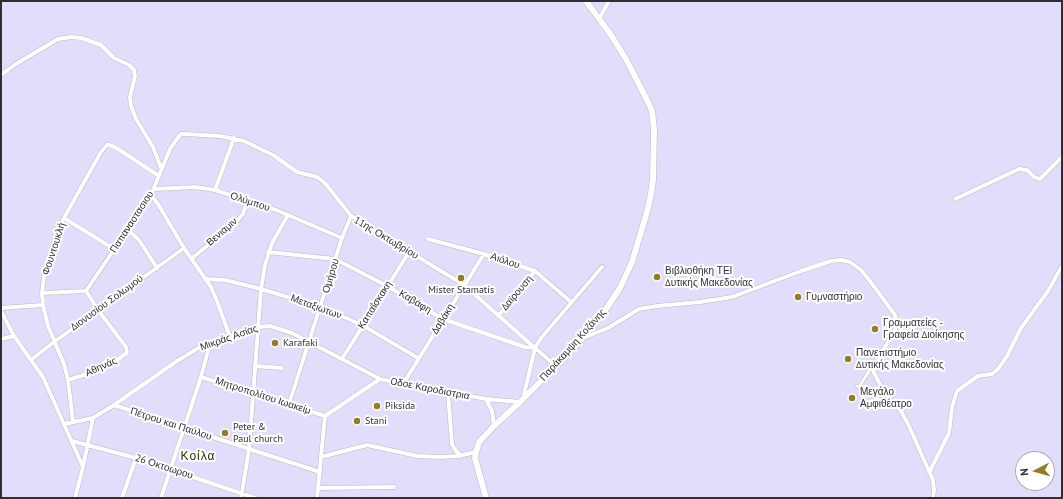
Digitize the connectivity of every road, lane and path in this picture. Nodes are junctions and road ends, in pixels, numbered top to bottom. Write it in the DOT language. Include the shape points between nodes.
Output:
graph roads {
  1 [pos="586,1"];
  2 [pos="609,1"];
  3 [pos="599,19"];
  4 [pos="1,75"];
  5 [pos="234,138"];
  6 [pos="170,149"];
  7 [pos="1062,157"];
  8 [pos="162,168"];
  9 [pos="159,176"];
  10 [pos="154,189"];
  11 [pos="214,190"];
  12 [pos="150,195"];
  13 [pos="956,199"];
  14 [pos="247,201"];
  15 [pos="288,215"];
  16 [pos="351,216"];
  17 [pos="64,218"];
  18 [pos="127,229"];
  19 [pos="342,238"];
  20 [pos="428,239"];
  21 [pos="184,248"];
  22 [pos="114,250"];
  23 [pos="268,252"];
  24 [pos="409,252"];
  25 [pos="484,254"];
  26 [pos="191,259"];
  27 [pos="335,260"];
  28 [pos="1062,266"];
  29 [pos="602,267"];
  30 [pos="157,268"];
  31 [pos="535,271"];
  32 [pos="205,279"];
  33 [pos="464,285"];
  34 [pos="388,286"];
  35 [pos="261,288"];
  36 [pos="86,292"];
  37 [pos="42,293"];
  38 [pos="571,302"];
  39 [pos="43,305"];
  40 [pos="321,307"];
  41 [pos="1,310"];
  42 [pos="98,310"];
  43 [pos="499,315"];
  44 [pos="443,319"];
  45 [pos="362,325"];
  46 [pos="258,327"];
  47 [pos="14,336"];
  48 [pos="230,337"];
  49 [pos="1,339"];
  50 [pos="581,339"];
  51 [pos="54,342"];
  52 [pos="309,342"];
  53 [pos="210,343"];
  54 [pos="535,348"];
  55 [pos="418,358"];
  56 [pos="32,359"];
  57 [pos="342,360"];
  58 [pos="255,366"];
  59 [pos="556,366"];
  60 [pos="282,368"];
  61 [pos="874,369"];
  62 [pos="201,376"];
  63 [pos="380,379"];
  64 [pos="68,380"];
  65 [pos="403,384"];
  66 [pos="253,392"];
  67 [pos="448,393"];
  68 [pos="486,399"];
  69 [pos="521,401"];
  70 [pos="892,402"];
  71 [pos="289,404"];
  72 [pos="114,405"];
  73 [pos="325,416"];
  74 [pos="93,418"];
  75 [pos="73,422"];
  76 [pos="64,424"];
  77 [pos="494,426"];
  78 [pos="184,428"];
  79 [pos="72,441"];
  80 [pos="88,445"];
  81 [pos="249,449"];
  82 [pos="476,452"];
  83 [pos="461,456"];
  84 [pos="321,457"];
  85 [pos="136,458"];
  86 [pos="83,468"];
  87 [pos="171,469"];
  88 [pos="930,471"];
  89 [pos="320,472"];
  90 [pos="394,487"];
  91 [pos="318,488"];
  92 [pos="241,496"];
  93 [pos="74,498"];
  94 [pos="122,498"];
  95 [pos="161,498"];
  96 [pos="256,498"];
  97 [pos="317,498"];
  98 [pos="486,498"];
  99 [pos="933,498"];
  1 -- 3 [label="main road, Παράκαμψη Κοζάνης"];
  2 -- 3 [label="street"];
  3 -- 50 [label="main road, Παράκαμψη Κοζάνης" via="626,59 652,111 653,180 647,212 632,262 606,309"];
  4 -- 8 [label="street" via="58,39 81,38 101,45 114,58 134,70 131,106"];
  5 -- 6 [label="street, 11ης Οκτωβρίου" via="185,134 179,136"];
  5 -- 11 [label="street"];
  5 -- 16 [label="street, 11ης Οκτωβρίου" via="266,151 298,172 317,177 325,183"];
  6 -- 8 [label="street, Παπαναστασιου"];
  7 -- 13 [label="street" via="1040,179 1027,170 1019,169"];
  8 -- 9 [label="street, Παπαναστασιου"];
  9 -- 10 [label="street, Παπαναστασιου"];
  9 -- 17 [label="street, Φουντουκλή" via="115,147 107,145"];
  10 -- 11 [label="street, Ολύμπου" via="195,187"];
  10 -- 12 [label="street, Παπαναστασιου"];
  11 -- 14 [label="street, Ολύμπου"];
  12 -- 18 [label="street, Παπαναστασιου"];
  12 -- 21 [label="street"];
  14 -- 15 [label="street, Ολύμπου"];
  14 -- 26 [label="street, Βενιαμιν" via="240,218"];
  15 -- 19 [label="street, Ολύμπου"];
  15 -- 23 [label="street"];
  16 -- 19 [label="street, Ομήρου"];
  16 -- 24 [label="street, 11ης Οκτωβρίου"];
  17 -- 22 [label="street"];
  17 -- 37 [label="street, Φουντουκλή" via="49,258"];
  18 -- 22 [label="street, Παπαναστασιου"];
  18 -- 30 [label="street" via="139,240"];
  19 -- 27 [label="street, Ομήρου"];
  20 -- 25 [label="street, Αιόλου"];
  21 -- 26 [label="street"];
  21 -- 30 [label="street, Διονυσίου Σολωμού"];
  22 -- 36 [label="street, Παπαναστασιου"];
  23 -- 27 [label="street, Καβάφη"];
  23 -- 35 [label="street"];
  24 -- 33 [label="street, 11ης Οκτωβρίου"];
  24 -- 34 [label="street, Καπαΐσκακη"];
  25 -- 31 [label="street, Αιόλου"];
  25 -- 33 [label="street, Δαβάκη"];
  26 -- 32 [label="street"];
  27 -- 34 [label="street, Καβάφη"];
  27 -- 40 [label="street, Ομήρου"];
  28 -- 88 [label="street" via="1040,303 1021,328 998,370 992,374 978,376 957,391 949,433"];
  29 -- 38 [label="street"];
  30 -- 42 [label="street, Διονυσίου Σολωμού"];
  31 -- 38 [label="street, Αιόλου"];
  31 -- 43 [label="street, Δαϊρουση"];
  32 -- 35 [label="street, Μεταξιωτων" via="225,280"];
  32 -- 48 [label="street" via="217,301"];
  33 -- 43 [label="street, 11ης Οκτωβρίου"];
  33 -- 44 [label="street, Δαβάκη"];
  34 -- 44 [label="street, Καβάφη"];
  34 -- 45 [label="street, Καπαΐσκακη"];
  35 -- 40 [label="street, Μεταξιωτων"];
  35 -- 46 [label="street"];
  36 -- 37 [label="street"];
  36 -- 42 [label="street"];
  37 -- 39 [label="street, Φουντουκλή"];
  38 -- 54 [label="street"];
  39 -- 41 [label="street"];
  39 -- 51 [label="street, Φουντουκλή"];
  40 -- 45 [label="street, Μεταξιωτων"];
  40 -- 52 [label="street, Ομήρου"];
  41 -- 47 [label="street"];
  42 -- 51 [label="street, Διονυσίου Σολωμού"];
  42 -- 64 [label="street, Αθηνάς" via="126,347 125,355 111,364"];
  43 -- 54 [label="street, 11ης Οκτωβρίου"];
  44 -- 54 [label="street, Καβάφη" via="525,348"];
  44 -- 55 [label="street, Δαβάκη"];
  45 -- 55 [label="street, Μεταξιωτων"];
  45 -- 57 [label="street, Καπαΐσκακη"];
  46 -- 48 [label="street, Μικράς Ασίας"];
  46 -- 52 [label="street, Μικράς Ασίας" via="277,327"];
  46 -- 58 [label="street"];
  47 -- 49 [label="street"];
  47 -- 56 [label="street"];
  48 -- 53 [label="street, Μικράς Ασίας"];
  50 -- 59 [label="main road, Παράκαμψη Κοζάνης"];
  50 -- 61 [label="street" via="608,328 639,309 732,297 835,260 846,261 870,281 896,319 895,330"];
  51 -- 56 [label="street, Διονυσίου Σολωμού"];
  51 -- 64 [label="street, Φουντουκλή"];
  52 -- 57 [label="street, Μικράς Ασίας"];
  52 -- 71 [label="street, Ομήρου"];
  53 -- 62 [label="street"];
  53 -- 72 [label="street, Μικράς Ασίας" via="183,358"];
  54 -- 59 [label="street"];
  54 -- 69 [label="street"];
  55 -- 65 [label="street, Δαβάκη"];
  56 -- 76 [label="street"];
  57 -- 63 [label="street, Μικράς Ασίας"];
  58 -- 60 [label="street"];
  58 -- 66 [label="street"];
  59 -- 69 [label="main road, Παράκαμψη Κοζάνης"];
  61 -- 70 [label="street" via="878,382"];
  61 -- 70 [label="street" via="871,368 858,387 884,402"];
  62 -- 66 [label="street, Μητροπολίτου Ιωακείμ"];
  62 -- 78 [label="street"];
  63 -- 65 [label="street, Oδοε Καροδιστρια"];
  63 -- 73 [label="street, Oδοε Καροδιστρια"];
  64 -- 75 [label="street, Φουντουκλή"];
  65 -- 67 [label="street, Oδοε Καροδιστρια"];
  66 -- 71 [label="street, Μητροπολίτου Ιωακείμ"];
  66 -- 81 [label="street"];
  67 -- 68 [label="street, Oδοε Καροδιστρια"];
  67 -- 83 [label="street" via="452,444"];
  68 -- 69 [label="street, Oδοε Καροδιστρια"];
  68 -- 77 [label="street" via="492,411"];
  69 -- 77 [label="main road, Παράκαμψη Κοζάνης"];
  70 -- 88 [label="street" via="905,417"];
  71 -- 73 [label="street, Μητροπολίτου Ιωακείμ"];
  72 -- 74 [label="street, Μικράς Ασίας"];
  72 -- 78 [label="street, Πέτρου και Παύλου"];
  73 -- 84 [label="street"];
  74 -- 75 [label="street, Μικράς Ασίας"];
  74 -- 80 [label="street"];
  75 -- 76 [label="street, Μικράς Ασίας"];
  76 -- 79 [label="street"];
  77 -- 82 [label="main road, Παράκαμψη Κοζάνης" via="482,438"];
  78 -- 81 [label="street, Πέτρου και Παύλου"];
  78 -- 87 [label="street"];
  79 -- 80 [label="street, 26 Οκτοωρου"];
  79 -- 86 [label="street"];
  80 -- 85 [label="street, 26 Οκτοωρου"];
  80 -- 86 [label="street"];
  81 -- 89 [label="street, Πέτρου και Παύλου"];
  81 -- 92 [label="street"];
  82 -- 83 [label="street"];
  82 -- 98 [label="main road" via="476,462"];
  83 -- 84 [label="street" via="417,456 367,445"];
  84 -- 89 [label="street"];
  85 -- 87 [label="street, 26 Οκτοωρου"];
  85 -- 94 [label="street"];
  86 -- 93 [label="street"];
  87 -- 92 [label="street, 26 Οκτοωρου"];
  87 -- 95 [label="street"];
  88 -- 99 [label="street" via="934,485"];
  89 -- 91 [label="street"];
  90 -- 91 [label="street"];
  91 -- 97 [label="street"];
  92 -- 96 [label="street, 26 Οκτοωρου"];
}
